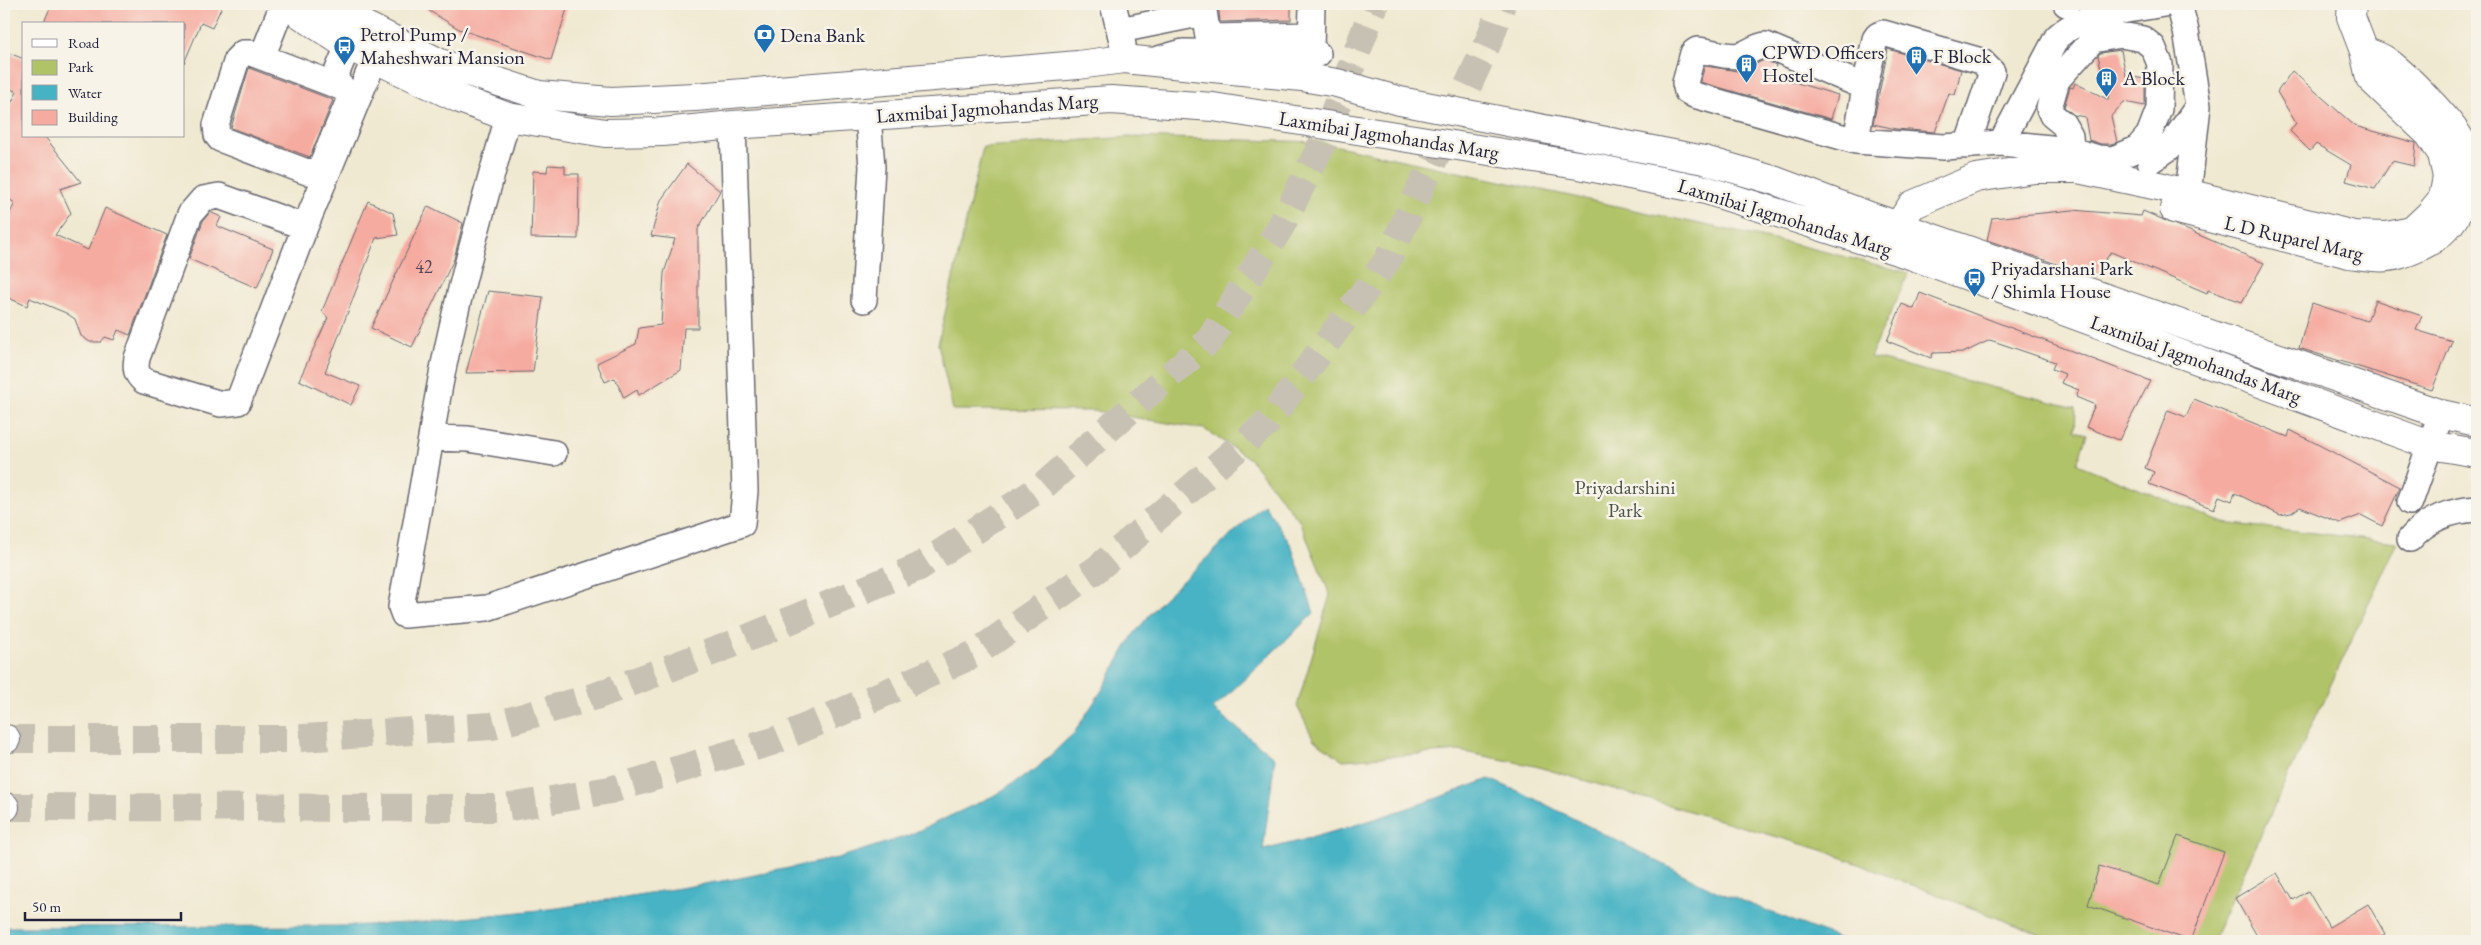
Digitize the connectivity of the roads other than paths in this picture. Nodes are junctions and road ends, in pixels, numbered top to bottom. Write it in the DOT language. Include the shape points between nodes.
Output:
graph roads {
  1 [pos="284,4"];
  2 [pos="331,4"];
  3 [pos="1113,4"];
  4 [pos="1312,4"];
  5 [pos="2164,4"];
  6 [pos="2179,4"];
  7 [pos="2352,4"];
  8 [pos="2136,7"];
  9 [pos="1204,8"];
  10 [pos="1120,30"];
  11 [pos="348,46"];
  12 [pos="1313,48"];
  13 [pos="262,57"];
  14 [pos="374,60"];
  15 [pos="1137,60"];
  16 [pos="332,84"];
  17 [pos="830,86"];
  18 [pos="1865,87"];
  19 [pos="695,97"];
  20 [pos="2198,106"];
  21 [pos="868,116"];
  22 [pos="508,117"];
  23 [pos="834,118"];
  24 [pos="733,125"];
  25 [pos="693,129"];
  26 [pos="1856,140"];
  27 [pos="2001,143"];
  28 [pos="1967,146"];
  29 [pos="2156,148"];
  30 [pos="2071,150"];
  31 [pos="2187,202"];
  32 [pos="305,227"];
  33 [pos="1897,237"];
  34 [pos="864,300"];
  35 [pos="2278,357"];
  36 [pos="2270,386"];
  37 [pos="2441,414"];
  38 [pos="2477,422"];
  39 [pos="431,438"];
  40 [pos="2430,445"];
  41 [pos="554,453"];
  42 [pos="2477,453"];
  43 [pos="2477,509"];
  44 [pos="2438,518"];
  45 [pos="2410,539"];
  1 -- 11 [label="main road, Laxmibai Jagmohandas Marg"];
  1 -- 13 [label="street"];
  2 -- 19 [label="main road, Laxmibai Jagmohandas Marg" via="362,24 440,63 540,95 611,101"];
  3 -- 10 [label="street"];
  4 -- 12 [label="street"];
  5 -- 8 [label="street"];
  6 -- 20 [label="street"];
  7 -- 31 [label="main road, L D Ruparel Marg" via="2351,17 2364,51 2385,60 2439,111 2461,142 2466,168 2465,196 2458,214 2445,230 2424,246 2396,256 2349,254"];
  8 -- 27 [label="street" via="2083,20 2057,36"];
  9 -- 10 [label="street"];
  9 -- 12 [label="street" via="1208,37"];
  10 -- 15 [label="street"];
  11 -- 14 [label="main road, Laxmibai Jagmohandas Marg"];
  11 -- 16 [label="street"];
  12 -- 15 [label="street" via="1183,52"];
  13 -- 16 [label="street"];
  13 -- 16 [label="street" via="240,54 216,125 220,139 307,172 320,170 348,103 346,92"];
  14 -- 22 [label="main road, Laxmibai Jagmohandas Marg"];
  14 -- 32 [label="street"];
  15 -- 17 [label="main road, Laxmibai Jagmohandas Marg"];
  15 -- 33 [label="main road, Laxmibai Jagmohandas Marg" via="1337,83 1400,101 1704,160 1776,181"];
  17 -- 19 [label="main road, Laxmibai Jagmohandas Marg"];
  17 -- 23 [label="main road"];
  18 -- 26 [label="street"];
  18 -- 26 [label="street" via="1766,45 1734,56 1697,50 1693,53 1685,83 1687,91 1694,95"];
  18 -- 28 [label="street" via="1875,39 1883,33 1981,61 1992,72"];
  19 -- 25 [label="street"];
  20 -- 29 [label="street"];
  20 -- 31 [label="street"];
  21 -- 23 [label="main road, Laxmibai Jagmohandas Marg"];
  21 -- 33 [label="main road, Laxmibai Jagmohandas Marg" via="1111,100 1212,107 1574,165 1706,190"];
  21 -- 34 [label="street" via="872,167"];
  22 -- 25 [label="main road, Laxmibai Jagmohandas Marg" via="605,133"];
  22 -- 39 [label="street" via="440,373"];
  23 -- 24 [label="main road, Laxmibai Jagmohandas Marg"];
  24 -- 25 [label="main road, Laxmibai Jagmohandas Marg"];
  24 -- 39 [label="street" via="745,491 742,524 487,608 404,615 401,607"];
  26 -- 28 [label="street"];
  27 -- 28 [label="street"];
  27 -- 30 [label="street"];
  29 -- 30 [label="street" via="2137,149 2113,159"];
  29 -- 30 [label="street" via="2160,64 2153,47 2143,39 2121,35 2093,40 2057,80 2049,108 2070,136"];
  31 -- 33 [label="main road, L D Ruparel Marg" via="2034,176 1978,191 1957,187 1912,205"];
  32 -- 32 [label="street" via="238,402 221,404 144,381 138,376 135,368 137,358 190,214 197,203 203,198 219,196"];
  33 -- 35 [label="main road, Laxmibai Jagmohandas Marg"];
  33 -- 36 [label="main road, Laxmibai Jagmohandas Marg"];
  35 -- 36 [label="main road"];
  35 -- 37 [label="main road, Laxmibai Jagmohandas Marg"];
  36 -- 40 [label="main road, Laxmibai Jagmohandas Marg"];
  37 -- 38 [label="main road, Laxmibai Jagmohandas Marg"];
  37 -- 40 [label="street"];
  39 -- 41 [label="street" via="468,439"];
  40 -- 42 [label="main road, Laxmibai Jagmohandas Marg"];
  40 -- 44 [label="street" via="2411,499 2427,503"];
  43 -- 44 [label="street" via="2461,510"];
  44 -- 45 [label="street" via="2419,529"];
}
